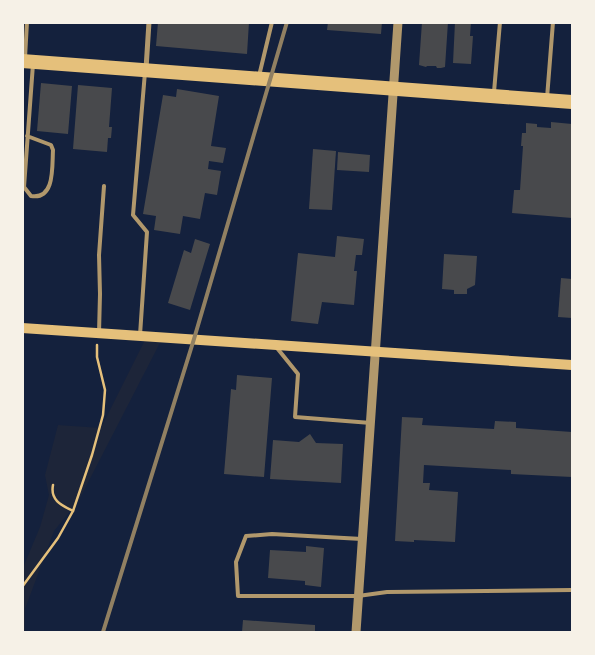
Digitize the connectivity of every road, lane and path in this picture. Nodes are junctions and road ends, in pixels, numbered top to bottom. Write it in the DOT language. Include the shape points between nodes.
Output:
graph roads {
  1 [pos="27,22"];
  2 [pos="149,22"];
  3 [pos="272,22"];
  4 [pos="398,22"];
  5 [pos="500,22"];
  6 [pos="553,22"];
  7 [pos="27,61"];
  8 [pos="146,70"];
  9 [pos="259,79"];
  10 [pos="393,90"];
  11 [pos="494,97"];
  12 [pos="547,100"];
  13 [pos="572,102"];
  14 [pos="28,136"];
  15 [pos="104,186"];
  16 [pos="22,328"];
  17 [pos="99,333"];
  18 [pos="140,335"];
  19 [pos="274,344"];
  20 [pos="97,346"];
  21 [pos="376,351"];
  22 [pos="572,366"];
  23 [pos="371,423"];
  24 [pos="53,485"];
  25 [pos="73,511"];
  26 [pos="363,539"];
  27 [pos="22,587"];
  28 [pos="572,590"];
  29 [pos="358,596"];
  30 [pos="356,632"];
  1 -- 7 [label="lane"];
  2 -- 8 [label="street"];
  3 -- 9 [label="lane"];
  4 -- 10 [label="street"];
  5 -- 11 [label="lane"];
  6 -- 12 [label="lane"];
  7 -- 8 [label="highway"];
  7 -- 14 [label="lane"];
  8 -- 9 [label="highway"];
  8 -- 18 [label="lane" via="133,215 147,232"];
  9 -- 10 [label="highway"];
  10 -- 11 [label="highway"];
  10 -- 21 [label="street"];
  11 -- 12 [label="highway"];
  12 -- 13 [label="highway"];
  14 -- 14 [label="lane" via="24,186 31,196 38,197 49,188 53,150 44,141"];
  15 -- 17 [label="lane" via="99,254"];
  16 -- 17 [label="main road"];
  17 -- 18 [label="main road"];
  18 -- 19 [label="main road"];
  19 -- 21 [label="main road"];
  19 -- 23 [label="lane" via="298,374 295,417"];
  20 -- 25 [label="path" via="105,390 103,415"];
  21 -- 22 [label="main road"];
  21 -- 23 [label="street"];
  23 -- 26 [label="street"];
  24 -- 25 [label="path" via="51,492 54,498"];
  25 -- 27 [label="path" via="58,538"];
  26 -- 29 [label="street"];
  26 -- 29 [label="lane" via="272,534 246,536 236,562 238,596"];
  28 -- 29 [label="lane" via="387,592"];
  29 -- 30 [label="street"];
}
